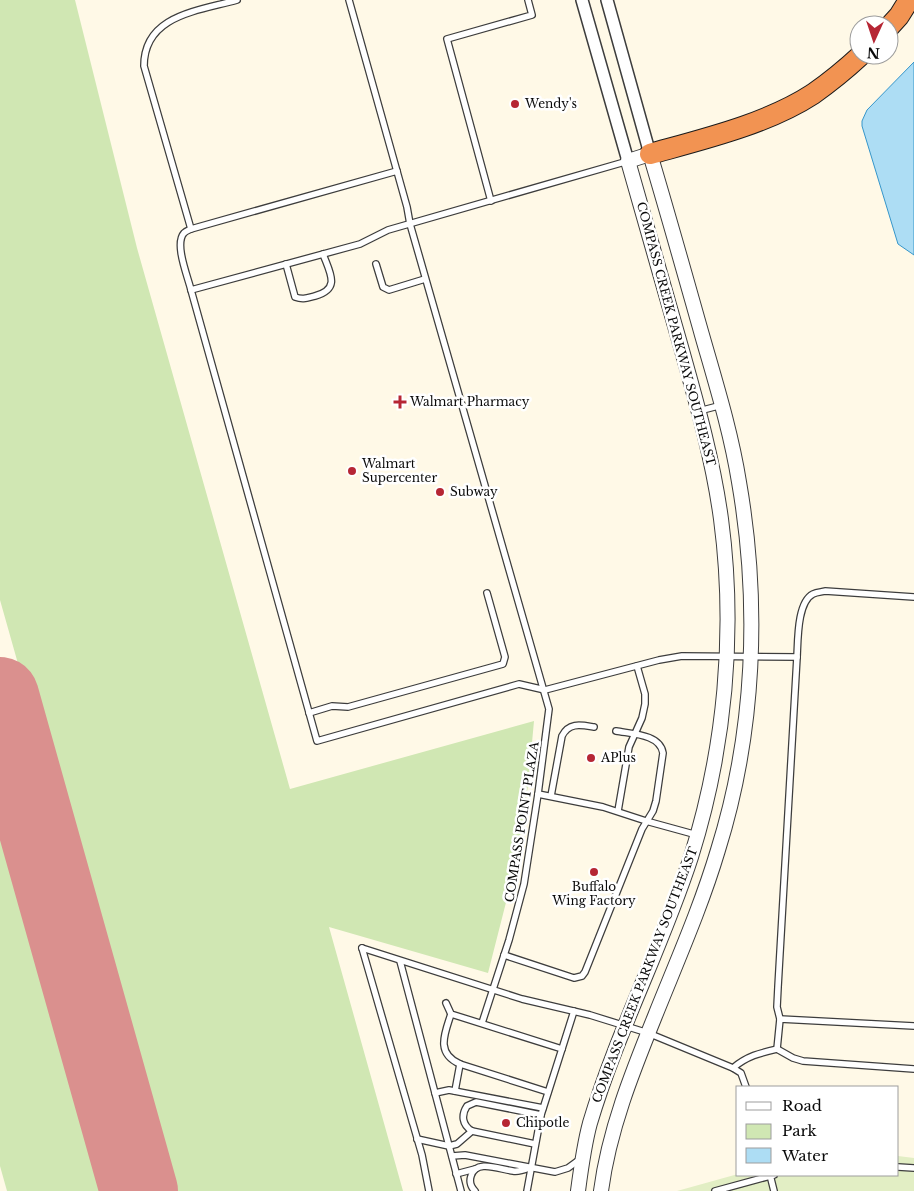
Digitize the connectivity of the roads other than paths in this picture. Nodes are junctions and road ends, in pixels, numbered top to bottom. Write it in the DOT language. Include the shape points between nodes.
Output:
graph roads {
  1 [pos="237,0"];
  2 [pos="349,0"];
  3 [pos="528,0"];
  4 [pos="582,0"];
  5 [pos="608,0"];
  6 [pos="909,0"];
  7 [pos="899,16"];
  8 [pos="850,65"];
  9 [pos="650,154"];
  10 [pos="628,161"];
  11 [pos="397,171"];
  12 [pos="491,201"];
  13 [pos="410,224"];
  14 [pos="191,229"];
  15 [pos="323,254"];
  16 [pos="286,264"];
  17 [pos="376,264"];
  18 [pos="425,279"];
  19 [pos="191,290"];
  20 [pos="722,405"];
  21 [pos="699,411"];
  22 [pos="487,592"];
  23 [pos="914,597"];
  24 [pos="727,657"];
  25 [pos="751,657"];
  26 [pos="797,657"];
  27 [pos="637,666"];
  28 [pos="545,690"];
  29 [pos="309,713"];
  30 [pos="594,727"];
  31 [pos="616,731"];
  32 [pos="635,734"];
  33 [pos="538,794"];
  34 [pos="551,796"];
  35 [pos="618,811"];
  36 [pos="646,821"];
  37 [pos="697,835"];
  38 [pos="504,955"];
  39 [pos="400,961"];
  40 [pos="492,990"];
  41 [pos="446,1003"];
  42 [pos="574,1011"];
  43 [pos="451,1014"];
  44 [pos="780,1019"];
  45 [pos="482,1023"];
  46 [pos="625,1026"];
  47 [pos="914,1026"];
  48 [pos="648,1033"];
  49 [pos="777,1049"];
  50 [pos="562,1050"];
  51 [pos="460,1064"];
  52 [pos="733,1068"];
  53 [pos="914,1069"];
  54 [pos="746,1086"];
  55 [pos="455,1091"];
  56 [pos="548,1092"];
  57 [pos="435,1094"];
  58 [pos="542,1112"];
  59 [pos="472,1131"];
  60 [pos="417,1139"];
  61 [pos="535,1144"];
  62 [pos="449,1146"];
  63 [pos="452,1156"];
  64 [pos="583,1157"];
  65 [pos="899,1167"];
  66 [pos="531,1168"];
  67 [pos="914,1168"];
  68 [pos="475,1169"];
  69 [pos="456,1174"];
  70 [pos="768,1176"];
  71 [pos="771,1176"];
  72 [pos="429,1191"];
  73 [pos="461,1191"];
  74 [pos="475,1191"];
  75 [pos="527,1191"];
  76 [pos="578,1191"];
  77 [pos="602,1191"];
  78 [pos="715,1191"];
  79 [pos="774,1191"];
  1 -- 14 [label="lane" via="169,21 156,31 144,54 144,66"];
  2 -- 11 [label="lane, COMPASS POINT PLAZA"];
  3 -- 12 [label="lane" via="532,15 447,39"];
  4 -- 10 [label="street, COMPASS CREEK PARKWAY SOUTHEAST"];
  5 -- 9 [label="street, COMPASS CREEK PARKWAY SOUTHEAST"];
  6 -- 7 [label="highway"];
  8 -- 9 [label="highway" via="812,94 779,112 745,126"];
  9 -- 10 [label="street"];
  9 -- 20 [label="street, COMPASS CREEK PARKWAY SOUTHEAST"];
  10 -- 12 [label="lane"];
  10 -- 21 [label="street, COMPASS CREEK PARKWAY SOUTHEAST"];
  11 -- 13 [label="lane, COMPASS POINT PLAZA"];
  11 -- 14 [label="lane"];
  12 -- 13 [label="lane"];
  13 -- 15 [label="lane" via="388,230 360,244"];
  13 -- 18 [label="lane, COMPASS POINT PLAZA"];
  14 -- 19 [label="lane" via="184,233 180,249"];
  15 -- 16 [label="lane"];
  15 -- 16 [label="lane" via="332,279 331,288 324,294 303,300 295,297"];
  16 -- 19 [label="lane"];
  17 -- 18 [label="lane" via="383,287 389,290"];
  18 -- 28 [label="lane, COMPASS POINT PLAZA"];
  19 -- 29 [label="lane"];
  20 -- 21 [label="lane"];
  20 -- 25 [label="street, COMPASS CREEK PARKWAY SOUTHEAST" via="739,481 748,542"];
  21 -- 24 [label="street, COMPASS CREEK PARKWAY SOUTHEAST" via="721,520 727,588"];
  22 -- 29 [label="lane" via="505,657 503,664 348,707 332,706"];
  23 -- 26 [label="lane" via="825,591 813,594 806,600 799,623"];
  24 -- 25 [label="lane"];
  24 -- 27 [label="lane" via="682,656"];
  24 -- 37 [label="street, COMPASS CREEK PARKWAY SOUTHEAST" via="714,770"];
  25 -- 26 [label="lane"];
  25 -- 48 [label="street, COMPASS CREEK PARKWAY SOUTHEAST" via="741,749 719,847 704,895"];
  26 -- 44 [label="lane" via="777,1007"];
  27 -- 28 [label="lane"];
  27 -- 32 [label="lane" via="645,699"];
  28 -- 29 [label="lane" via="519,684 317,741"];
  28 -- 33 [label="lane, COMPASS POINT PLAZA" via="549,709"];
  30 -- 34 [label="lane" via="573,726 564,732"];
  31 -- 32 [label="lane"];
  32 -- 35 [label="lane" via="629,747"];
  32 -- 36 [label="lane" via="655,740 662,746 663,753 656,800"];
  33 -- 34 [label="lane"];
  33 -- 38 [label="lane, COMPASS POINT PLAZA" via="524,884"];
  34 -- 35 [label="lane"];
  35 -- 36 [label="lane"];
  36 -- 37 [label="lane"];
  36 -- 38 [label="lane" via="582,976 574,978"];
  37 -- 46 [label="street, COMPASS CREEK PARKWAY SOUTHEAST" via="678,895"];
  38 -- 40 [label="lane, COMPASS POINT PLAZA"];
  39 -- 40 [label="lane"];
  39 -- 57 [label="lane"];
  39 -- 60 [label="lane" via="362,948"];
  40 -- 42 [label="lane"];
  40 -- 45 [label="lane, COMPASS POINT PLAZA"];
  41 -- 43 [label="lane"];
  42 -- 46 [label="lane"];
  42 -- 50 [label="lane"];
  43 -- 45 [label="lane"];
  43 -- 51 [label="lane" via="443,1044 448,1056"];
  44 -- 47 [label="lane"];
  44 -- 49 [label="lane"];
  45 -- 50 [label="lane"];
  46 -- 48 [label="lane"];
  46 -- 64 [label="street, COMPASS CREEK PARKWAY SOUTHEAST" via="593,1115"];
  48 -- 52 [label="lane"];
  48 -- 77 [label="street, COMPASS CREEK PARKWAY SOUTHEAST" via="616,1119"];
  49 -- 52 [label="lane" via="744,1059"];
  49 -- 53 [label="lane" via="803,1061"];
  50 -- 56 [label="lane"];
  51 -- 55 [label="lane"];
  51 -- 56 [label="lane"];
  52 -- 54 [label="lane" via="741,1072"];
  55 -- 57 [label="lane"];
  55 -- 58 [label="lane"];
  56 -- 58 [label="lane"];
  57 -- 62 [label="lane"];
  58 -- 59 [label="lane" via="476,1102 467,1106 463,1117 465,1126"];
  58 -- 61 [label="lane"];
  59 -- 61 [label="lane"];
  59 -- 62 [label="lane" via="457,1144"];
  60 -- 62 [label="lane"];
  60 -- 72 [label="lane"];
  61 -- 66 [label="lane"];
  62 -- 63 [label="lane"];
  63 -- 66 [label="lane" via="465,1155"];
  63 -- 69 [label="lane"];
  64 -- 66 [label="lane" via="574,1165 556,1172"];
  64 -- 76 [label="street, COMPASS CREEK PARKWAY SOUTHEAST"];
  65 -- 67 [label="lane"];
  66 -- 68 [label="lane" via="516,1172 487,1166"];
  66 -- 75 [label="lane"];
  68 -- 69 [label="lane"];
  68 -- 74 [label="lane" via="470,1179"];
  69 -- 73 [label="lane"];
  70 -- 78 [label="lane"];
  71 -- 79 [label="lane"];
}
